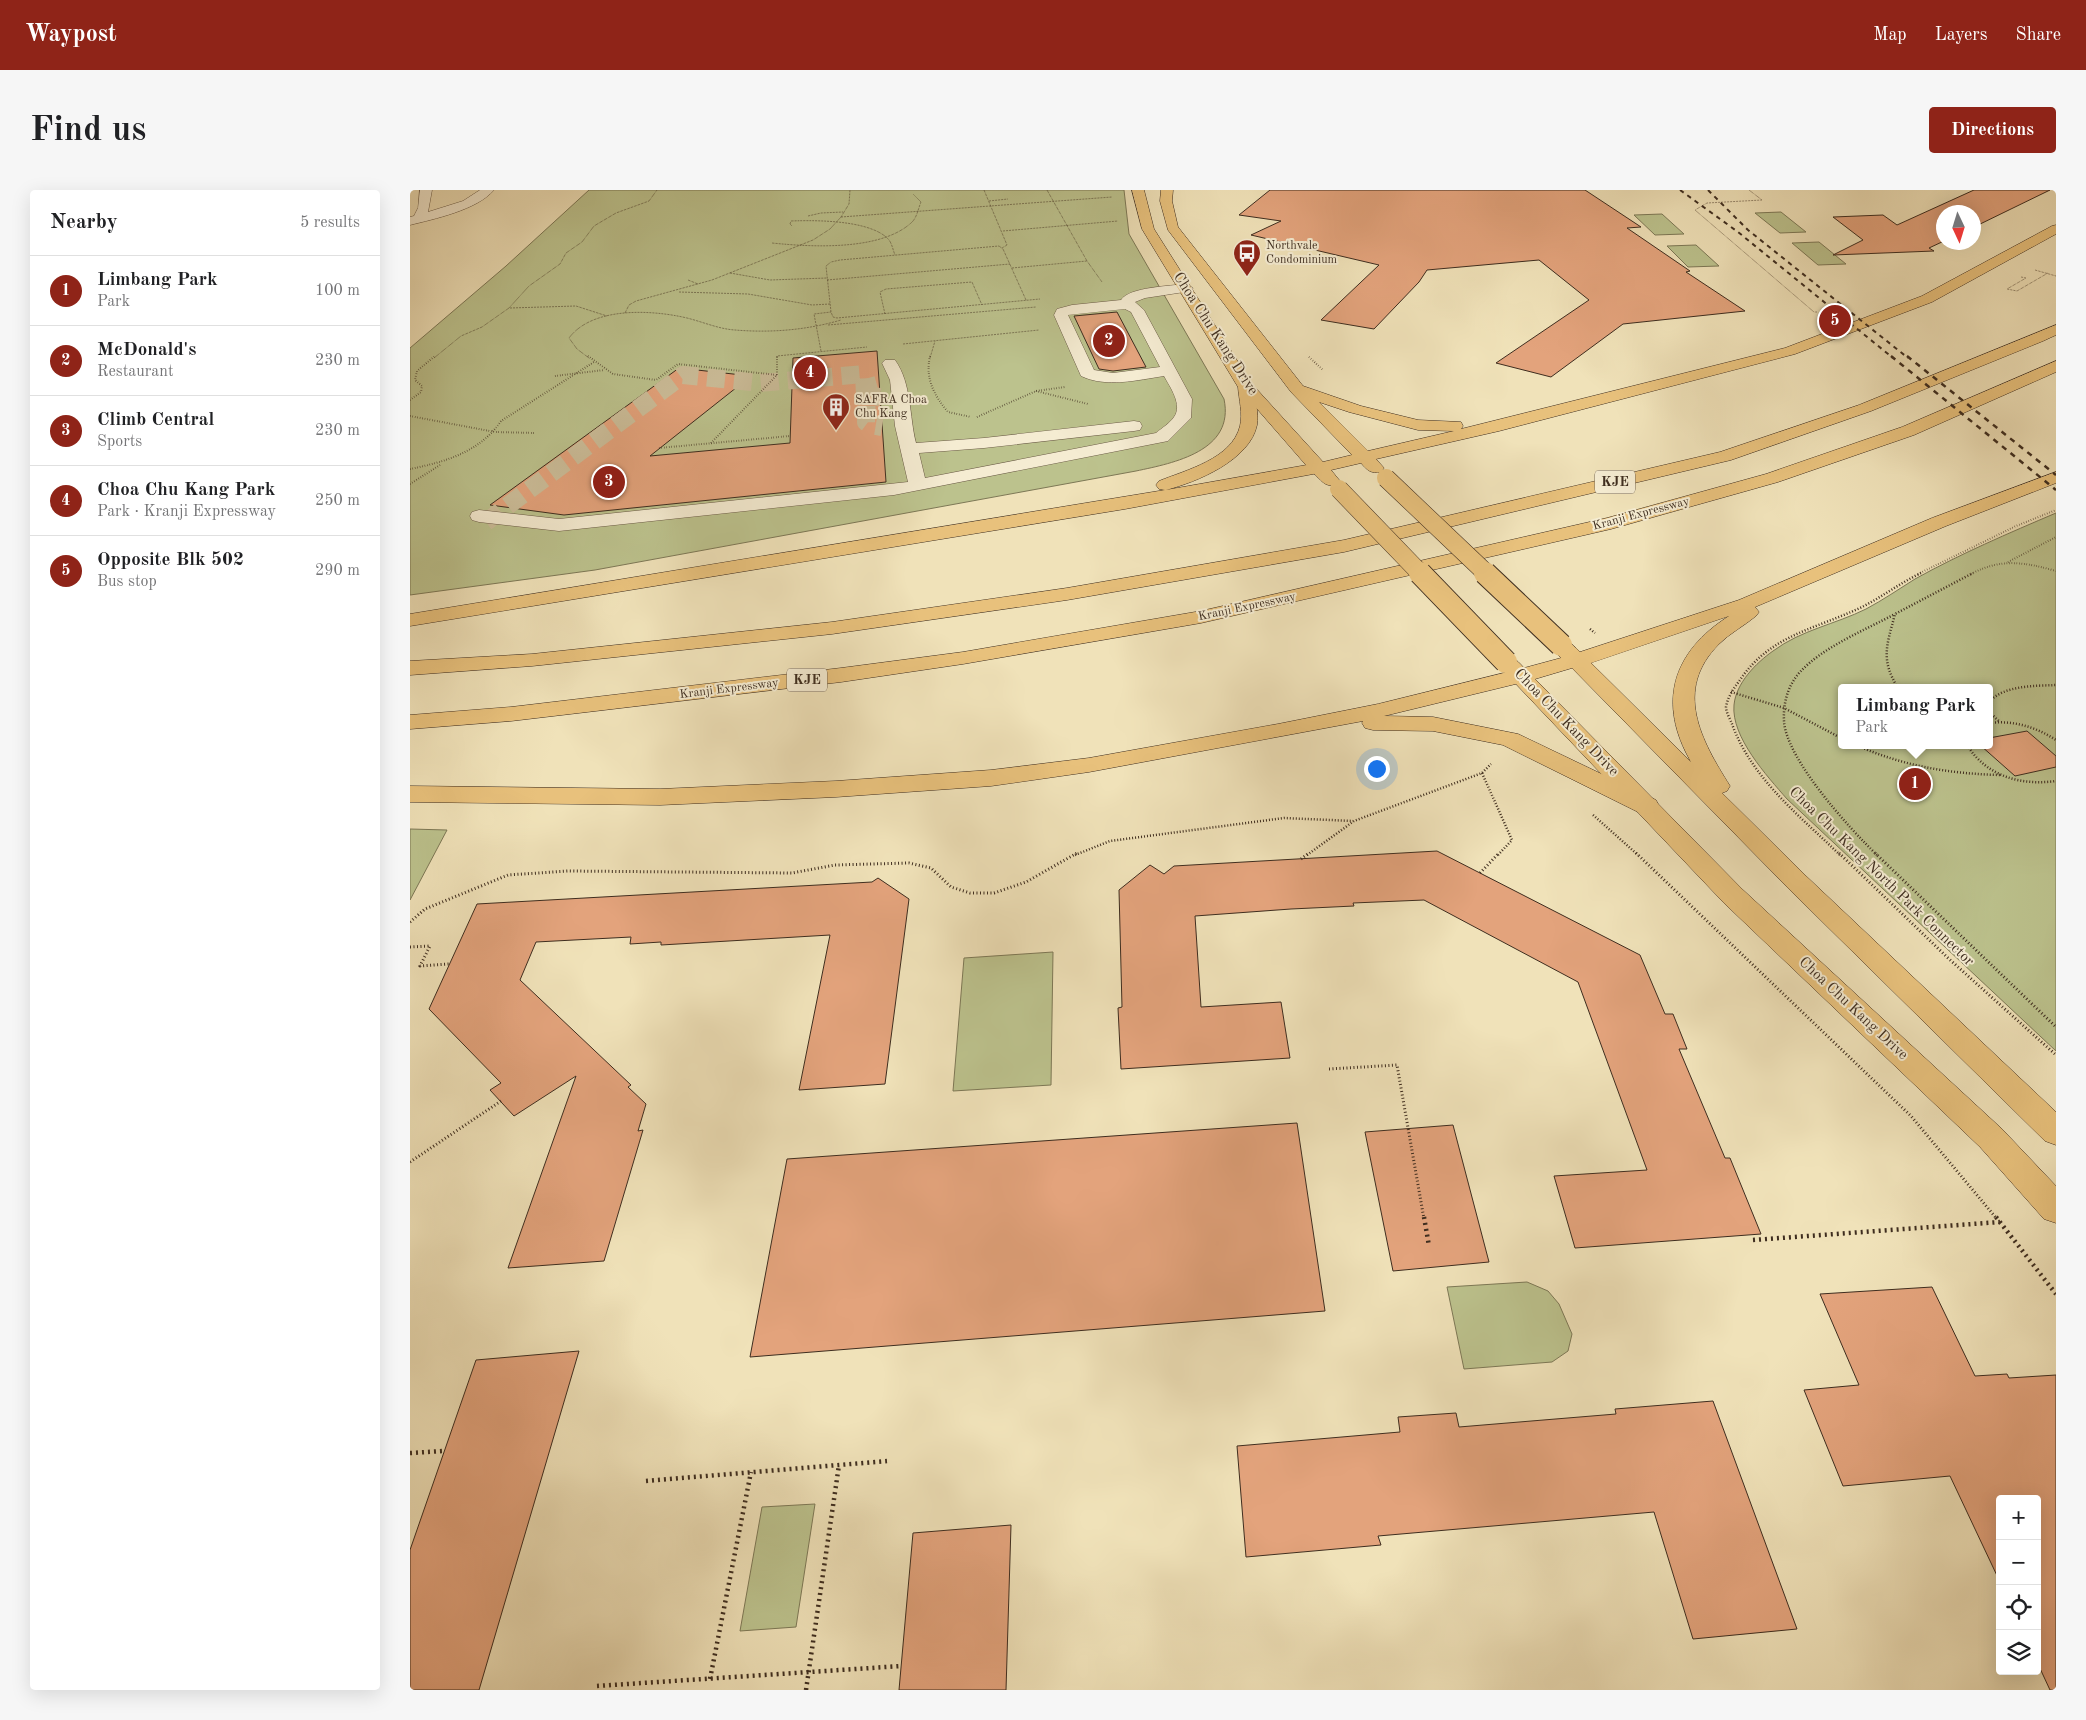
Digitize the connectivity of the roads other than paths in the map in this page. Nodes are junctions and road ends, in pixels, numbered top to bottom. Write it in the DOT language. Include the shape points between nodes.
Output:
graph roads {
  1 [pos="426,190"];
  2 [pos="488,190"];
  3 [pos="1138,190"];
  4 [pos="1166,190"];
  5 [pos="414,220"];
  6 [pos="2056,229"];
  7 [pos="1188,290"];
  8 [pos="1132,307"];
  9 [pos="2056,328"];
  10 [pos="890,363"];
  11 [pos="2056,366"];
  12 [pos="1168,371"];
  13 [pos="898,380"];
  14 [pos="1246,387"];
  15 [pos="1297,389"];
  16 [pos="899,399"];
  17 [pos="1493,427"];
  18 [pos="1170,428"];
  19 [pos="984,443"];
  20 [pos="908,449"];
  21 [pos="1364,457"];
  22 [pos="1318,468"];
  23 [pos="988,471"];
  24 [pos="2056,477"];
  25 [pos="906,490"];
  26 [pos="1125,503"];
  27 [pos="482,519"];
  28 [pos="1746,604"];
  29 [pos="410,620"];
  30 [pos="1569,652"];
  31 [pos="410,668"];
  32 [pos="1513,669"];
  33 [pos="410,722"];
  34 [pos="1278,731"];
  35 [pos="410,794"];
  36 [pos="1647,806"];
  37 [pos="1743,828"];
  38 [pos="2056,1132"];
  39 [pos="2056,1208"];
  1 -- 5 [label="lane" via="424,208"];
  2 -- 5 [label="lane" via="467,204"];
  3 -- 7 [label="main road, Choa Chu Kang Drive" via="1148,229"];
  4 -- 15 [label="main road, Choa Chu Kang Drive" via="1172,228"];
  6 -- 17 [label="main road" via="1927,299 1790,351"];
  7 -- 8 [label="lane" via="1146,296"];
  7 -- 14 [label="main road, Choa Chu Kang Drive"];
  8 -- 12 [label="lane"];
  8 -- 12 [label="lane" via="1062,312 1087,373 1102,378"];
  9 -- 31 [label="main road, KJE" via="1865,408 1725,456 1344,546 1067,594 832,628 532,660"];
  10 -- 13 [label="lane"];
  11 -- 33 [label="main road, Kranji Expressway / KJE" via="1908,431 1772,478 1611,523 1201,617 963,658 841,675 510,714"];
  12 -- 18 [label="lane" via="1184,399 1186,412 1183,419"];
  13 -- 16 [label="lane"];
  13 -- 16 [label="lane" via="880,391"];
  14 -- 22 [label="main road, Choa Chu Kang Drive"];
  14 -- 26 [label="main road" via="1249,414 1247,429 1239,444 1216,464"];
  15 -- 17 [label="main road" via="1355,409 1418,425"];
  15 -- 21 [label="main road, Choa Chu Kang Drive"];
  16 -- 20 [label="lane" via="896,426"];
  17 -- 21 [label="main road"];
  18 -- 19 [label="lane" via="1150,424"];
  18 -- 23 [label="lane" via="1162,437"];
  19 -- 20 [label="lane"];
  19 -- 23 [label="lane" via="995,451 998,460"];
  20 -- 25 [label="lane"];
  21 -- 22 [label="main road"];
  21 -- 30 [label="main road, Choa Chu Kang Drive, bridge"];
  22 -- 26 [label="main road"];
  22 -- 32 [label="main road, Choa Chu Kang Drive, bridge"];
  23 -- 25 [label="lane" via="950,485"];
  24 -- 28 [label="main road" via="1939,522"];
  25 -- 27 [label="lane" via="560,525"];
  26 -- 29 [label="main road"];
  28 -- 30 [label="main road"];
  28 -- 37 [label="main road" via="1749,612 1714,636 1701,652 1685,681 1683,699 1683,716 1694,747"];
  30 -- 32 [label="main road"];
  30 -- 37 [label="main road, Choa Chu Kang Drive"];
  32 -- 34 [label="main road" via="1378,711"];
  32 -- 36 [label="main road, Choa Chu Kang Drive"];
  34 -- 35 [label="main road" via="1089,766 962,780 660,797"];
  34 -- 36 [label="main road" via="1388,722 1433,724 1510,739"];
  36 -- 39 [label="main road, Choa Chu Kang Drive" via="1733,896 1990,1138"];
  37 -- 38 [label="main road, Choa Chu Kang Drive"];
}
